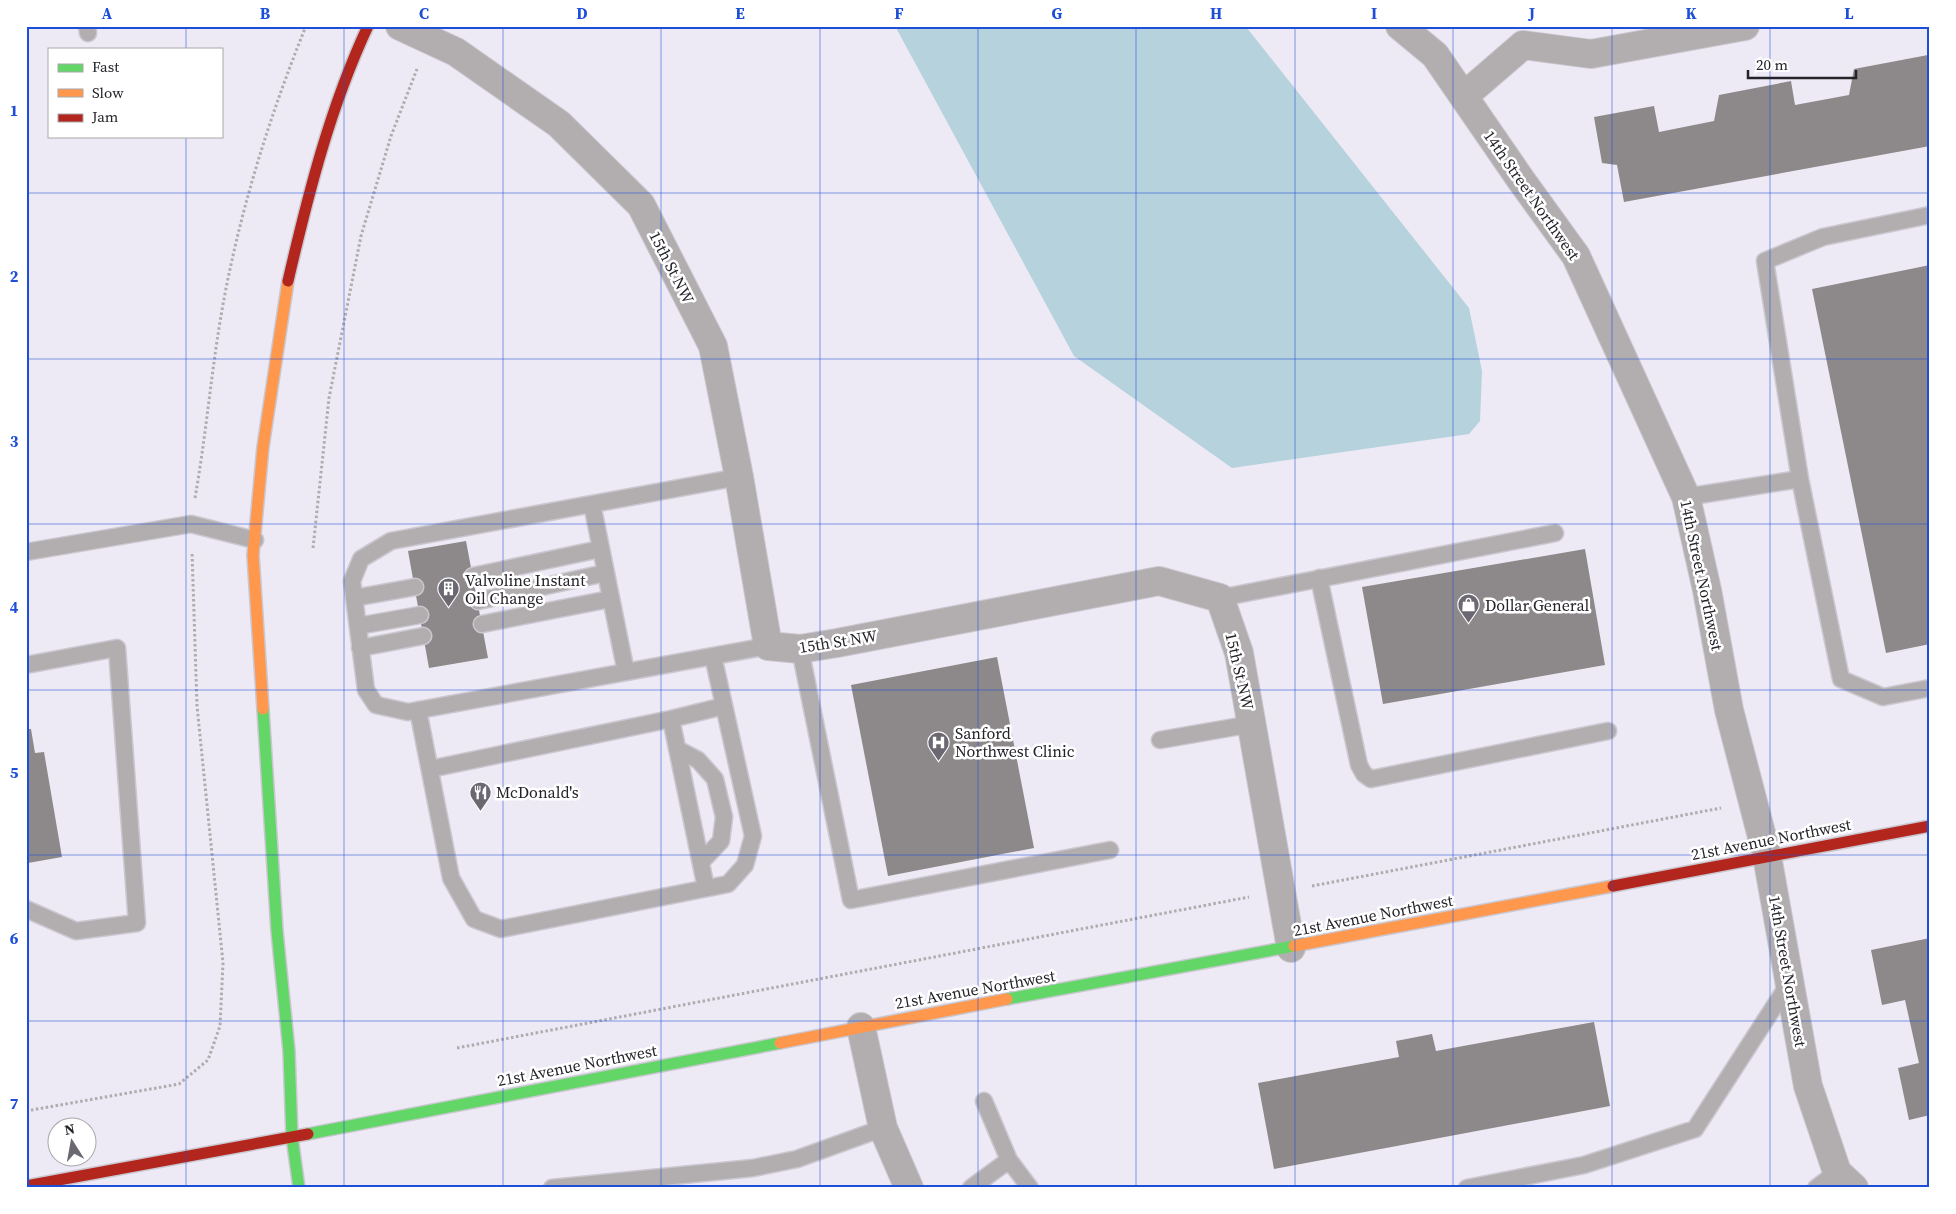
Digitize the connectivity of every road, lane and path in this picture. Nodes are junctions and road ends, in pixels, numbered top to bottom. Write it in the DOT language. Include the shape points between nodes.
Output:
graph roads {
  1 [pos="306,26"];
  2 [pos="368,26"];
  3 [pos="400,26"];
  4 [pos="1400,26"];
  5 [pos="1745,26"];
  6 [pos="428,39"];
  7 [pos="1464,96"];
  8 [pos="1930,215"];
  9 [pos="739,477"];
  10 [pos="1800,479"];
  11 [pos="1686,497"];
  12 [pos="592,504"];
  13 [pos="191,524"];
  14 [pos="1555,533"];
  15 [pos="254,540"];
  16 [pos="313,548"];
  17 [pos="600,549"];
  18 [pos="26,552"];
  19 [pos="606,573"];
  20 [pos="472,576"];
  21 [pos="1319,578"];
  22 [pos="415,587"];
  23 [pos="354,598"];
  24 [pos="1220,598"];
  25 [pos="610,599"];
  26 [pos="478,601"];
  27 [pos="420,614"];
  28 [pos="482,624"];
  29 [pos="358,626"];
  30 [pos="423,636"];
  31 [pos="768,646"];
  32 [pos="360,648"];
  33 [pos="800,649"];
  34 [pos="713,656"];
  35 [pos="26,665"];
  36 [pos="626,672"];
  37 [pos="1930,688"];
  38 [pos="724,706"];
  39 [pos="418,710"];
  40 [pos="671,719"];
  41 [pos="1252,724"];
  42 [pos="1608,731"];
  43 [pos="1160,740"];
  44 [pos="677,749"];
  45 [pos="430,769"];
  46 [pos="1753,802"];
  47 [pos="1930,826"];
  48 [pos="1110,850"];
  49 [pos="1767,856"];
  50 [pos="700,862"];
  51 [pos="706,888"];
  52 [pos="1282,891"];
  53 [pos="26,909"];
  54 [pos="1291,948"];
  55 [pos="1790,982"];
  56 [pos="861,1027"];
  57 [pos="457,1048"];
  58 [pos="984,1101"];
  59 [pos="26,1112"];
  60 [pos="883,1128"];
  61 [pos="292,1137"];
  62 [pos="1008,1160"];
  63 [pos="1836,1182"];
  64 [pos="26,1186"];
  65 [pos="299,1188"];
  66 [pos="552,1188"];
  67 [pos="910,1188"];
  68 [pos="971,1188"];
  69 [pos="1030,1188"];
  70 [pos="1467,1188"];
  1 -- 13 [label="path" via="286,76 245,207 222,310"];
  2 -- 15 [label="street" via="317,163 288,281"];
  3 -- 6 [label="street, 15th St NW"];
  4 -- 7 [label="street, 14th Street Northwest" via="1435,55"];
  5 -- 7 [label="street" via="1591,54 1523,45"];
  6 -- 9 [label="street, 15th St NW" via="456,52 559,124 641,205 713,346"];
  6 -- 16 [label="path" via="391,136 361,236 330,398"];
  7 -- 11 [label="street, 14th Street Northwest" via="1576,256"];
  8 -- 10 [label="lane" via="1823,237 1765,261"];
  9 -- 12 [label="lane"];
  9 -- 31 [label="street, 15th St NW"];
  10 -- 11 [label="lane"];
  10 -- 37 [label="lane" via="1841,679 1883,697"];
  11 -- 46 [label="street, 14th Street Northwest" via="1729,710"];
  12 -- 17 [label="lane"];
  12 -- 23 [label="lane" via="391,541 361,559 352,581"];
  13 -- 15 [label="lane"];
  13 -- 18 [label="lane"];
  13 -- 59 [label="path" via="197,706 223,963 220,1026 208,1060 179,1084"];
  14 -- 21 [label="lane"];
  15 -- 61 [label="street"];
  17 -- 19 [label="lane"];
  17 -- 20 [label="lane"];
  19 -- 25 [label="lane"];
  19 -- 26 [label="lane"];
  21 -- 24 [label="lane"];
  21 -- 42 [label="lane" via="1359,765 1371,779"];
  22 -- 23 [label="lane"];
  23 -- 29 [label="lane"];
  24 -- 33 [label="street, 15th St NW" via="1159,582"];
  24 -- 41 [label="street, 15th St NW" via="1239,653"];
  25 -- 28 [label="lane"];
  25 -- 36 [label="lane"];
  27 -- 29 [label="lane"];
  29 -- 32 [label="lane"];
  30 -- 32 [label="lane"];
  31 -- 33 [label="street, 15th St NW"];
  31 -- 34 [label="lane"];
  32 -- 39 [label="lane" via="366,690 376,705 398,711"];
  33 -- 48 [label="lane" via="851,900"];
  34 -- 36 [label="lane"];
  34 -- 38 [label="lane"];
  35 -- 53 [label="lane" via="117,648 137,923 76,931"];
  36 -- 39 [label="lane"];
  38 -- 40 [label="lane"];
  38 -- 51 [label="lane" via="753,836 745,865 728,884"];
  39 -- 45 [label="lane"];
  40 -- 44 [label="lane"];
  40 -- 45 [label="lane"];
  41 -- 43 [label="lane"];
  41 -- 52 [label="street, 15th St NW"];
  44 -- 50 [label="lane"];
  44 -- 50 [label="lane" via="698,760 715,779 724,818 721,841"];
  45 -- 51 [label="lane" via="451,878 474,919 501,929"];
  46 -- 49 [label="street, 14th Street Northwest"];
  46 -- 52 [label="path"];
  47 -- 49 [label="street, 21st Avenue Northwest"];
  49 -- 54 [label="street, 21st Avenue Northwest"];
  49 -- 55 [label="street, 14th Street Northwest"];
  50 -- 51 [label="lane"];
  52 -- 54 [label="street, 15th St NW"];
  52 -- 57 [label="path"];
  54 -- 56 [label="street, 21st Avenue Northwest"];
  55 -- 63 [label="street, 14th Street Northwest" via="1808,1086"];
  55 -- 70 [label="lane" via="1695,1129 1584,1165"];
  56 -- 60 [label="street"];
  56 -- 61 [label="street, 21st Avenue Northwest"];
  58 -- 62 [label="lane"];
  60 -- 66 [label="lane" via="797,1159 753,1168"];
  60 -- 67 [label="street"];
  61 -- 64 [label="street, 21st Avenue Northwest"];
  61 -- 65 [label="street"];
  62 -- 68 [label="lane"];
  62 -- 69 [label="lane"];
}
